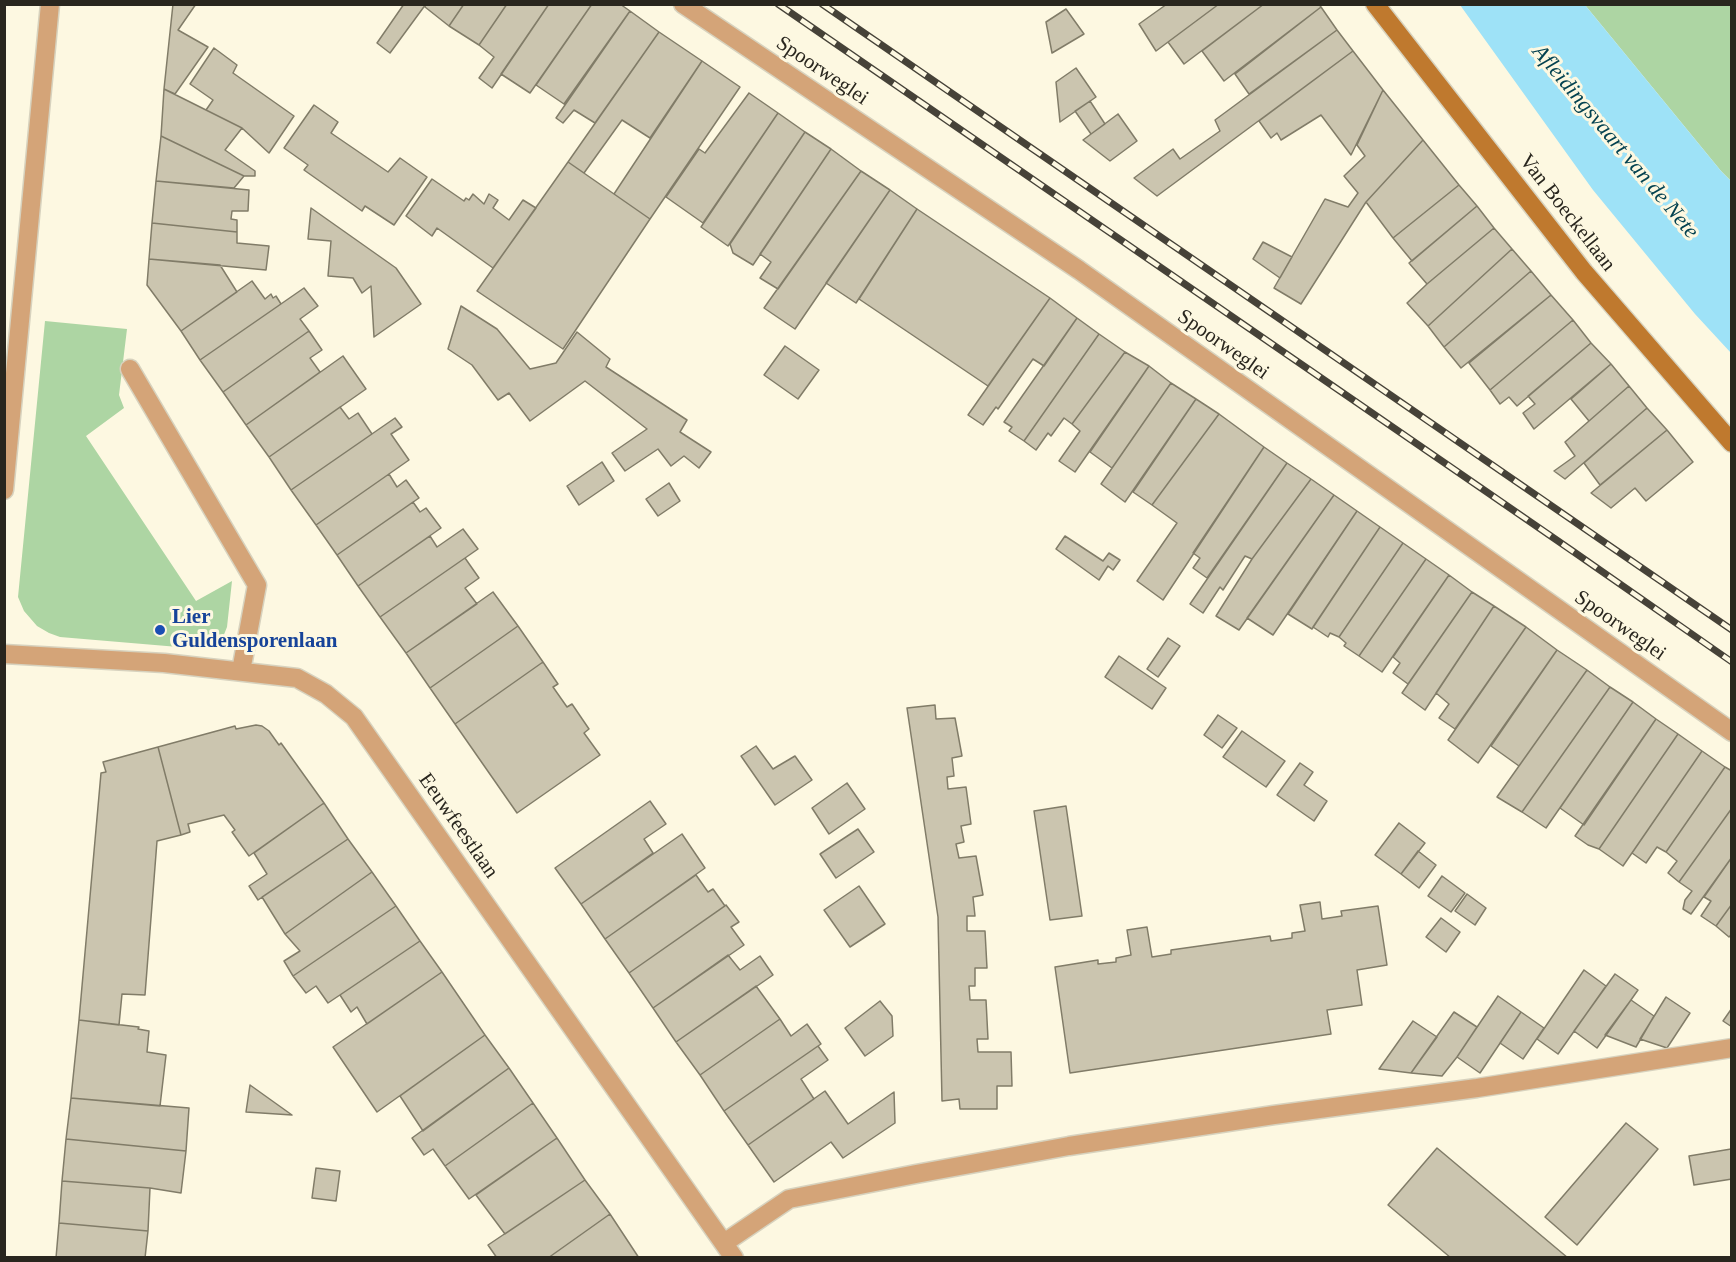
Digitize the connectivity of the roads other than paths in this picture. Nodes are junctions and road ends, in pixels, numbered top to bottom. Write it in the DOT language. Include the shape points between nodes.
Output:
graph roads {
  1 [pos="50,4"];
  2 [pos="683,4"];
  3 [pos="1375,4"];
  4 [pos="12,332"];
  5 [pos="130,369"];
  6 [pos="1731,443"];
  7 [pos="4,490"];
  8 [pos="4,654"];
  9 [pos="241,671"];
  10 [pos="1731,732"];
  11 [pos="1731,1048"];
  12 [pos="729,1250"];
  1 -- 4 [label="street"];
  2 -- 10 [label="street, Spoorweglei" via="1079,270"];
  3 -- 6 [label="street, Van Boeckellaan" via="1584,272"];
  4 -- 7 [label="street"];
  5 -- 9 [label="street" via="258,585"];
  8 -- 9 [label="street, Eeuwfeestlaan"];
  9 -- 12 [label="street, Eeuwfeestlaan" via="297,678 326,694 354,717"];
  11 -- 12 [label="street" via="1069,1146 789,1199"];
}
